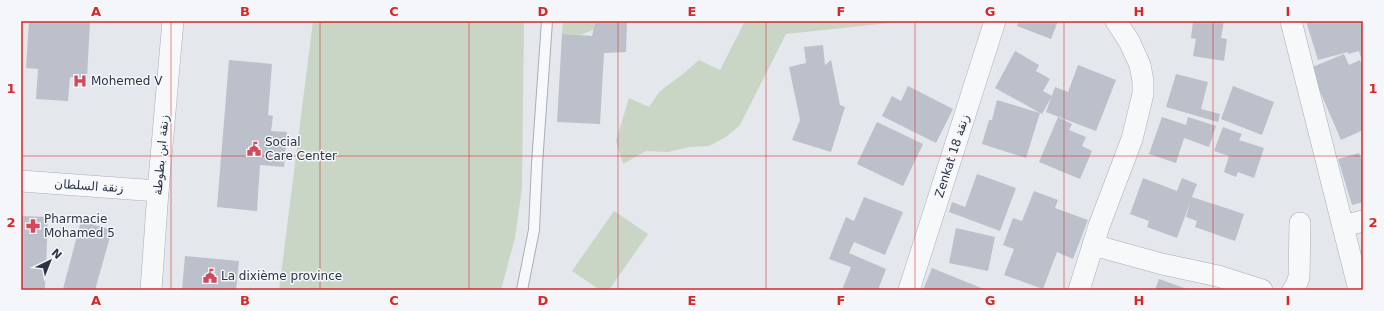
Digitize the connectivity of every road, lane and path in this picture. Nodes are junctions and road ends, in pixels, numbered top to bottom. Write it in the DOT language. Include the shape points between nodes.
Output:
graph roads {
  1 [pos="173,21"];
  2 [pos="547,21"];
  3 [pos="995,21"];
  4 [pos="1116,21"];
  5 [pos="1291,21"];
  6 [pos="21,181"];
  7 [pos="158,191"];
  8 [pos="1363,221"];
  9 [pos="1300,223"];
  10 [pos="1343,226"];
  11 [pos="1093,245"];
  12 [pos="151,290"];
  13 [pos="522,290"];
  14 [pos="909,290"];
  15 [pos="1079,290"];
  16 [pos="1262,290"];
  17 [pos="1293,290"];
  18 [pos="1359,290"];
  1 -- 7 [label="street, زنقة ابن بطوطة"];
  2 -- 13 [label="lane" via="534,230"];
  3 -- 14 [label="street, Zenkat 18 زنقة"];
  4 -- 11 [label="street" via="1140,65 1143,94 1132,140"];
  5 -- 10 [label="street"];
  6 -- 7 [label="street, زنقة السلطان"];
  7 -- 12 [label="street, زنقة ابن بطوطة"];
  8 -- 10 [label="street"];
  9 -- 17 [label="street" via="1299,277"];
  10 -- 18 [label="street"];
  11 -- 15 [label="street"];
  11 -- 16 [label="street" via="1218,276"];
}
